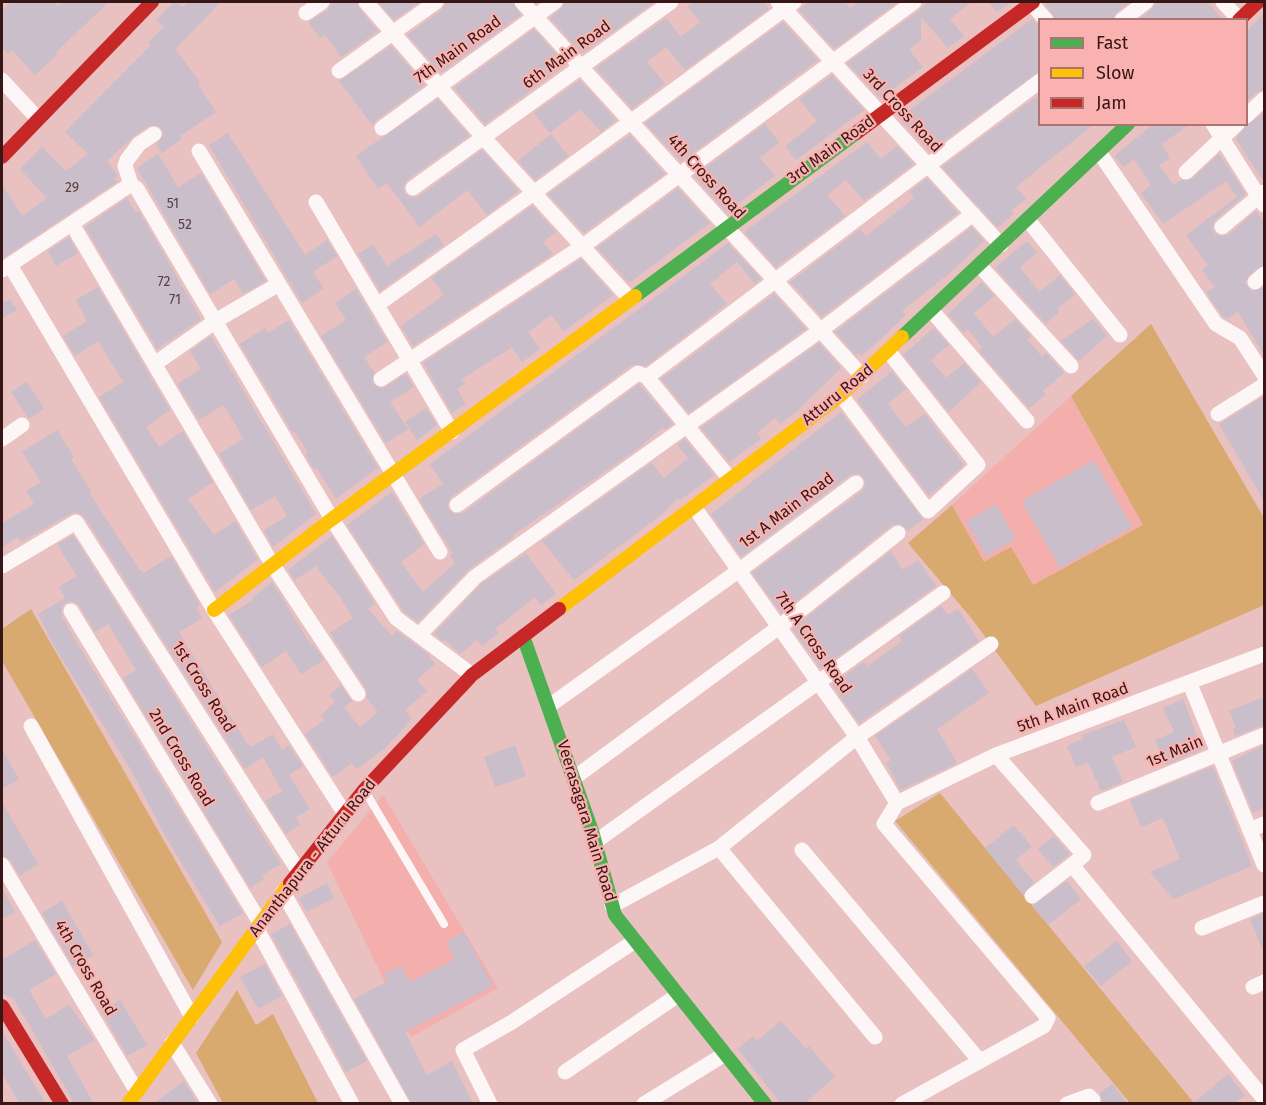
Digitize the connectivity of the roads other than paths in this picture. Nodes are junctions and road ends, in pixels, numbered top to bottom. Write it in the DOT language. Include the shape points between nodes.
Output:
graph roads {
  1 [pos="152,2"];
  2 [pos="322,2"];
  3 [pos="366,2"];
  4 [pos="436,2"];
  5 [pos="522,2"];
  6 [pos="555,2"];
  7 [pos="671,2"];
  8 [pos="914,2"];
  9 [pos="1031,2"];
  10 [pos="1146,2"];
  11 [pos="1223,2"];
  12 [pos="1258,2"];
  13 [pos="785,4"];
  14 [pos="306,13"];
  15 [pos="535,16"];
  16 [pos="1044,18"];
  17 [pos="1125,18"];
  18 [pos="1238,18"];
  19 [pos="1240,18"];
  20 [pos="394,33"];
  21 [pos="832,62"];
  22 [pos="582,67"];
  23 [pos="339,71"];
  24 [pos="2,80"];
  25 [pos="1038,82"];
  26 [pos="440,86"];
  27 [pos="1264,99"];
  28 [pos="880,114"];
  29 [pos="1248,114"];
  30 [pos="38,119"];
  31 [pos="631,122"];
  32 [pos="1126,126"];
  33 [pos="1214,126"];
  34 [pos="1236,126"];
  35 [pos="382,128"];
  36 [pos="154,134"];
  37 [pos="484,138"];
  38 [pos="1222,139"];
  39 [pos="199,151"];
  40 [pos="1099,152"];
  41 [pos="2,157"];
  42 [pos="928,165"];
  43 [pos="1186,172"];
  44 [pos="679,174"];
  45 [pos="131,184"];
  46 [pos="413,188"];
  47 [pos="535,192"];
  48 [pos="1263,198"];
  49 [pos="316,202"];
  50 [pos="973,214"];
  51 [pos="1028,220"];
  52 [pos="72,224"];
  53 [pos="727,227"];
  54 [pos="1222,227"];
  55 [pos="1001,245"];
  56 [pos="583,246"];
  57 [pos="980,266"];
  58 [pos="6,268"];
  59 [pos="775,280"];
  60 [pos="279,284"];
  61 [pos="630,299"];
  62 [pos="377,305"];
  63 [pos="932,311"];
  64 [pos="217,320"];
  65 [pos="821,330"];
  66 [pos="1120,335"];
  67 [pos="889,352"];
  68 [pos="410,361"];
  69 [pos="156,363"];
  70 [pos="1071,366"];
  71 [pos="1264,375"];
  72 [pos="647,376"];
  73 [pos="862,376"];
  74 [pos="381,379"];
  75 [pos="1264,385"];
  76 [pos="841,395"];
  77 [pos="1218,414"];
  78 [pos="1027,421"];
  79 [pos="22,426"];
  80 [pos="686,426"];
  81 [pos="452,432"];
  82 [pos="2,439"];
  83 [pos="394,475"];
  84 [pos="730,479"];
  85 [pos="856,483"];
  86 [pos="458,504"];
  87 [pos="694,507"];
  88 [pos="332,519"];
  89 [pos="898,533"];
  90 [pos="440,552"];
  91 [pos="273,564"];
  92 [pos="2,566"];
  93 [pos="741,569"];
  94 [pos="943,593"];
  95 [pos="214,610"];
  96 [pos="71,611"];
  97 [pos="779,627"];
  98 [pos="419,634"];
  99 [pos="523,636"];
  100 [pos="991,644"];
  101 [pos="1264,654"];
  102 [pos="472,675"];
  103 [pos="818,682"];
  104 [pos="1190,684"];
  105 [pos="358,694"];
  106 [pos="549,706"];
  107 [pos="31,726"];
  108 [pos="1264,735"];
  109 [pos="857,737"];
  110 [pos="1219,754"];
  111 [pos="996,755"];
  112 [pos="574,778"];
  113 [pos="364,790"];
  114 [pos="897,803"];
  115 [pos="1098,803"];
  116 [pos="345,814"];
  117 [pos="1257,827"];
  118 [pos="595,842"];
  119 [pos="719,848"];
  120 [pos="802,850"];
  121 [pos="2,865"];
  122 [pos="1072,865"];
  123 [pos="1264,865"];
  124 [pos="299,872"];
  125 [pos="283,892"];
  126 [pos="1032,896"];
  127 [pos="1264,903"];
  128 [pos="612,906"];
  129 [pos="444,924"];
  130 [pos="259,926"];
  131 [pos="1202,928"];
  132 [pos="635,941"];
  133 [pos="678,995"];
  134 [pos="2,1006"];
  135 [pos="192,1017"];
  136 [pos="875,1037"];
  137 [pos="172,1042"];
  138 [pos="725,1054"];
  139 [pos="979,1060"];
  140 [pos="565,1072"];
  141 [pos="132,1097"];
  142 [pos="1264,1099"];
  143 [pos="1093,1100"];
  144 [pos="62,1104"];
  145 [pos="210,1104"];
  146 [pos="352,1104"];
  147 [pos="402,1104"];
  148 [pos="489,1104"];
  149 [pos="644,1104"];
  150 [pos="765,1104"];
  151 [pos="902,1104"];
  152 [pos="1067,1104"];
  1 -- 30 [label="street"];
  2 -- 14 [label="street"];
  3 -- 20 [label="street"];
  4 -- 20 [label="street"];
  5 -- 15 [label="street, 4th Cross Road"];
  6 -- 15 [label="street, 7th Main Road"];
  7 -- 22 [label="street, 6th Main Road"];
  8 -- 21 [label="street"];
  9 -- 16 [label="street"];
  9 -- 28 [label="street, 3rd Main Road"];
  10 -- 17 [label="street"];
  11 -- 18 [label="street"];
  12 -- 19 [label="street"];
  13 -- 21 [label="street, 3rd Cross Road"];
  13 -- 31 [label="street"];
  15 -- 22 [label="street, 4th Cross Road"];
  15 -- 26 [label="street, 7th Main Road"];
  20 -- 23 [label="street"];
  20 -- 26 [label="street"];
  21 -- 28 [label="street, 3rd Cross Road"];
  21 -- 44 [label="street"];
  22 -- 31 [label="street, 4th Cross Road"];
  22 -- 37 [label="street, 6th Main Road"];
  24 -- 30 [label="street"];
  25 -- 42 [label="street"];
  26 -- 35 [label="street, 7th Main Road"];
  26 -- 37 [label="street"];
  27 -- 29 [label="street"];
  28 -- 42 [label="street, 3rd Cross Road"];
  28 -- 53 [label="street, 3rd Main Road"];
  30 -- 41 [label="street"];
  31 -- 44 [label="street, 4th Cross Road"];
  31 -- 47 [label="street"];
  32 -- 40 [label="street, Atturu Road"];
  33 -- 38 [label="street"];
  34 -- 38 [label="street"];
  36 -- 45 [label="street" via="139,144 127,160"];
  37 -- 46 [label="street, 6th Main Road"];
  37 -- 47 [label="street"];
  38 -- 43 [label="street"];
  38 -- 48 [label="street"];
  39 -- 60 [label="street"];
  40 -- 51 [label="street, Atturu Road"];
  40 -- 71 [label="street" via="1216,324 1240,338"];
  42 -- 50 [label="street, 3rd Cross Road"];
  42 -- 59 [label="street"];
  44 -- 53 [label="street, 4th Cross Road"];
  44 -- 56 [label="street"];
  45 -- 52 [label="street"];
  45 -- 64 [label="street"];
  47 -- 56 [label="street"];
  47 -- 62 [label="street"];
  48 -- 54 [label="street"];
  49 -- 62 [label="street"];
  50 -- 55 [label="street, 3rd Cross Road"];
  50 -- 65 [label="street"];
  51 -- 55 [label="street, Atturu Road"];
  51 -- 66 [label="street"];
  52 -- 58 [label="street"];
  52 -- 69 [label="street"];
  53 -- 59 [label="street, 4th Cross Road"];
  53 -- 61 [label="street, 3rd Main Road"];
  55 -- 57 [label="street, Atturu Road"];
  56 -- 61 [label="street"];
  56 -- 68 [label="street"];
  57 -- 63 [label="street, Atturu Road"];
  57 -- 70 [label="street"];
  58 -- 95 [label="street"];
  59 -- 65 [label="street, 4th Cross Road"];
  59 -- 72 [label="street"];
  60 -- 64 [label="street"];
  60 -- 83 [label="street"];
  61 -- 81 [label="street, 3rd Main Road"];
  62 -- 68 [label="street"];
  63 -- 67 [label="street, Atturu Road"];
  63 -- 78 [label="street"];
  64 -- 69 [label="street"];
  64 -- 88 [label="street"];
  65 -- 73 [label="street, 4th Cross Road"];
  65 -- 80 [label="street"];
  67 -- 73 [label="street, Atturu Road"];
  67 -- 76 [label="street" via="978,465 928,511"];
  68 -- 74 [label="street"];
  68 -- 81 [label="street"];
  69 -- 91 [label="street"];
  72 -- 80 [label="street"];
  72 -- 86 [label="street" via="638,373"];
  73 -- 76 [label="street, Atturu Road"];
  75 -- 77 [label="street"];
  76 -- 84 [label="street, Atturu Road"];
  79 -- 82 [label="street"];
  80 -- 84 [label="street"];
  80 -- 98 [label="street" via="475,577"];
  81 -- 83 [label="street, 3rd Main Road"];
  83 -- 88 [label="street"];
  83 -- 90 [label="street"];
  84 -- 87 [label="street, Atturu Road"];
  85 -- 93 [label="street, 1st A Main Road"];
  87 -- 93 [label="street, 7th A Cross Road"];
  87 -- 99 [label="street, Atturu Road"];
  88 -- 91 [label="street"];
  88 -- 98 [label="street" via="396,618"];
  89 -- 97 [label="street"];
  91 -- 95 [label="street"];
  91 -- 105 [label="street"];
  92 -- 124 [label="street, 1st Cross Road" via="76,522"];
  93 -- 97 [label="street, 7th A Cross Road"];
  93 -- 106 [label="street, 1st A Main Road"];
  94 -- 103 [label="street"];
  95 -- 116 [label="street"];
  96 -- 130 [label="street, 2nd Cross Road"];
  97 -- 103 [label="street, 7th A Cross Road"];
  97 -- 112 [label="street"];
  98 -- 102 [label="street"];
  99 -- 102 [label="street, Ananthapura - Atturu Road"];
  99 -- 106 [label="street, Veerasagara Main Road"];
  100 -- 109 [label="street"];
  101 -- 104 [label="street, 5th A Main Road"];
  102 -- 113 [label="street, Ananthapura - Atturu Road"];
  103 -- 109 [label="street, 7th A Cross Road"];
  103 -- 118 [label="street"];
  104 -- 110 [label="street"];
  104 -- 111 [label="street, 5th A Main Road"];
  106 -- 112 [label="street, Veerasagara Main Road"];
  107 -- 135 [label="street"];
  108 -- 110 [label="street, 1st Main"];
  109 -- 114 [label="street, 7th A Cross Road"];
  109 -- 119 [label="street"];
  110 -- 115 [label="street, 1st Main"];
  110 -- 117 [label="street"];
  111 -- 114 [label="street, 5th A Main Road"];
  111 -- 122 [label="street" via="1084,855"];
  112 -- 118 [label="street, Veerasagara Main Road"];
  113 -- 116 [label="street, Ananthapura - Atturu Road"];
  113 -- 129 [label="lane"];
  114 -- 139 [label="street" via="884,824 1048,1018 1044,1026"];
  116 -- 124 [label="street, Ananthapura - Atturu Road"];
  117 -- 123 [label="street"];
  118 -- 128 [label="street, Veerasagara Main Road"];
  119 -- 128 [label="street"];
  119 -- 136 [label="street"];
  120 -- 139 [label="street"];
  121 -- 141 [label="street, 4th Cross Road"];
  122 -- 126 [label="street"];
  122 -- 142 [label="street"];
  124 -- 125 [label="street, Ananthapura - Atturu Road"];
  125 -- 130 [label="street, Ananthapura - Atturu Road"];
  125 -- 147 [label="street"];
  127 -- 131 [label="street"];
  128 -- 132 [label="street, Veerasagara Main Road"];
  130 -- 135 [label="street, Ananthapura - Atturu Road"];
  130 -- 146 [label="street, 2nd Cross Road"];
  132 -- 133 [label="street, Veerasagara Main Road"];
  132 -- 148 [label="street" via="463,1050"];
  133 -- 138 [label="street, Veerasagara Main Road"];
  133 -- 140 [label="street"];
  134 -- 144 [label="street"];
  135 -- 137 [label="street, Ananthapura - Atturu Road"];
  137 -- 141 [label="street, Ananthapura - Atturu Road"];
  137 -- 145 [label="street"];
  138 -- 149 [label="street"];
  138 -- 150 [label="street, Veerasagara Main Road"];
  139 -- 151 [label="street"];
  143 -- 152 [label="street" via="1089,1096"];
}
